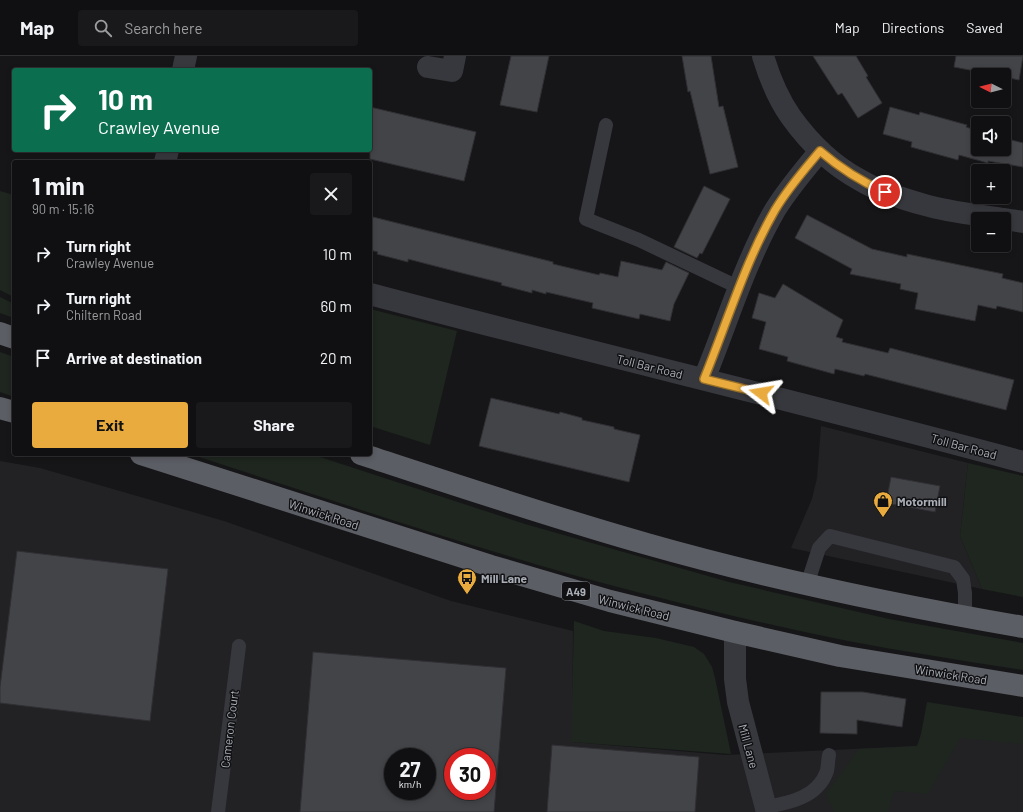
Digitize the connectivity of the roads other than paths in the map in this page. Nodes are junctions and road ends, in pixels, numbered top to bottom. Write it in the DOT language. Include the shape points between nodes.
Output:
graph roads {
  1 [pos="186,56"];
  2 [pos="455,56"];
  3 [pos="763,56"];
  4 [pos="428,67"];
  5 [pos="183,68"];
  6 [pos="606,125"];
  7 [pos="820,151"];
  8 [pos="971,213"];
  9 [pos="1011,220"];
  10 [pos="1023,222"];
  11 [pos="740,288"];
  12 [pos="372,295"];
  13 [pos="0,333"];
  14 [pos="12,337"];
  15 [pos="704,379"];
  16 [pos="0,408"];
  17 [pos="12,411"];
  18 [pos="0,415"];
  19 [pos="12,418"];
  20 [pos="147,456"];
  21 [pos="367,456"];
  22 [pos="1023,462"];
  23 [pos="807,585"];
  24 [pos="965,617"];
  25 [pos="1023,627"];
  26 [pos="736,632"];
  27 [pos="239,646"];
  28 [pos="1023,686"];
  29 [pos="829,755"];
  30 [pos="766,809"];
  31 [pos="218,812"];
  1 -- 5 [label="street"];
  2 -- 4 [label="street" via="452,71"];
  3 -- 7 [label="street" via="770,78 790,116"];
  6 -- 11 [label="lane" via="586,219 639,240"];
  7 -- 8 [label="street" via="839,167 885,192 927,206"];
  7 -- 11 [label="street" via="792,184 776,209 760,239"];
  9 -- 10 [label="street"];
  11 -- 15 [label="street"];
  12 -- 15 [label="street, Toll Bar Road"];
  13 -- 14 [label="highway"];
  15 -- 22 [label="street, Toll Bar Road"];
  16 -- 17 [label="highway"];
  18 -- 19 [label="highway"];
  20 -- 26 [label="highway, Winwick Road / A49" via="491,566 610,601"];
  21 -- 23 [label="highway" via="626,538"];
  23 -- 24 [label="highway"];
  23 -- 24 [label="lane" via="820,548 830,536 954,567 963,579 966,593"];
  24 -- 25 [label="highway"];
  26 -- 28 [label="highway, Winwick Road / A49" via="840,656"];
  26 -- 30 [label="street, Mill Lane" via="735,673 738,702"];
  27 -- 31 [label="lane, Cameron Court"];
  29 -- 30 [label="lane" via="827,770 821,783 811,793"];
}
